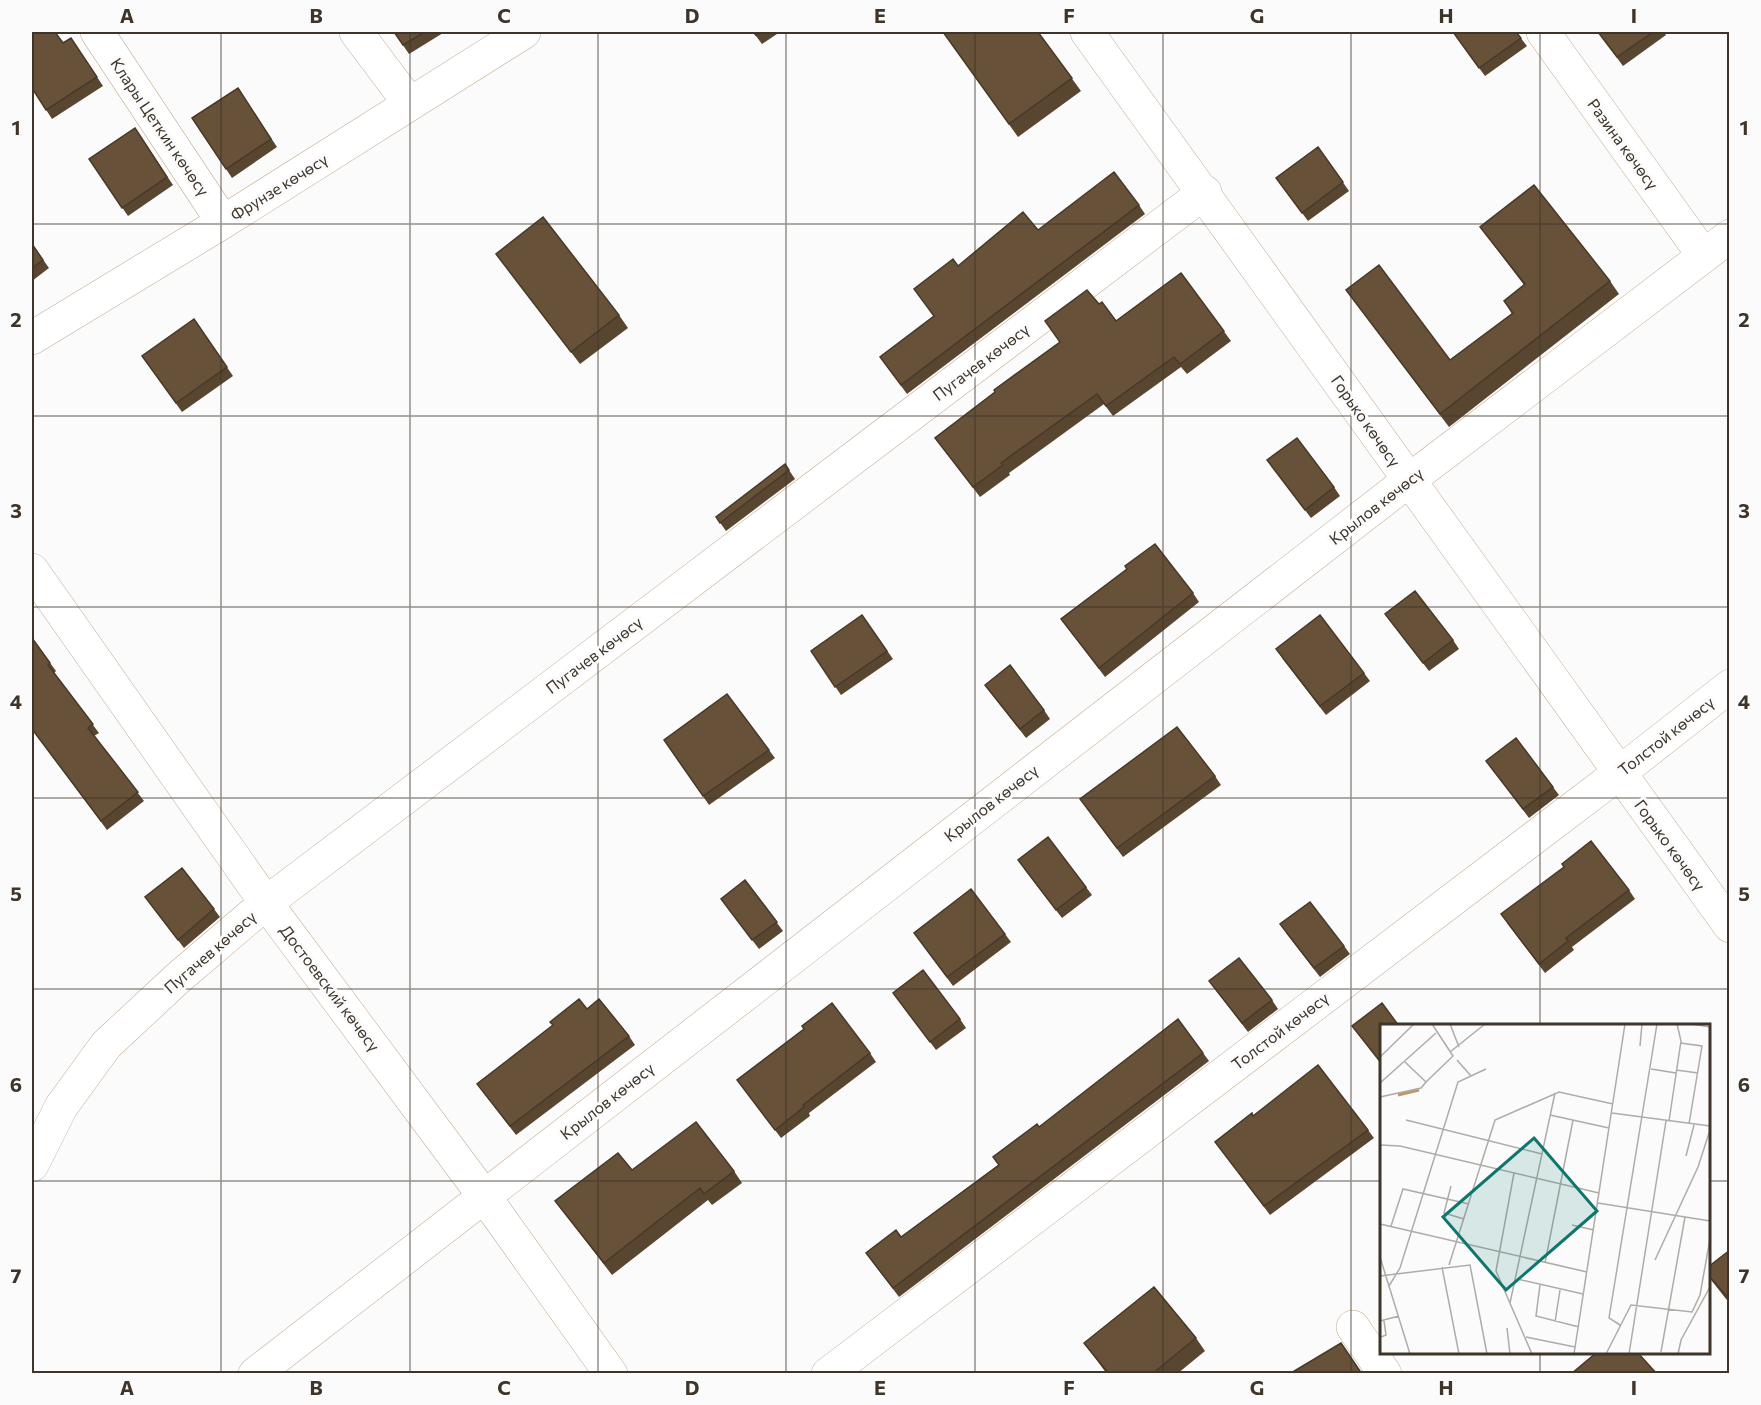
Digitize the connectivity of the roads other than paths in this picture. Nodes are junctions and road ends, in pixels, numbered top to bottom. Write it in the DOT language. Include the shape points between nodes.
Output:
graph roads {
  1 [pos="97,32"];
  2 [pos="356,32"];
  3 [pos="524,32"];
  4 [pos="1088,32"];
  5 [pos="1543,32"];
  6 [pos="410,104"];
  7 [pos="1205,192"];
  8 [pos="223,222"];
  9 [pos="1730,236"];
  10 [pos="1704,256"];
  11 [pos="32,338"];
  12 [pos="1408,481"];
  13 [pos="32,570"];
  14 [pos="1730,686"];
  15 [pos="1618,774"];
  16 [pos="266,903"];
  17 [pos="1730,926"];
  18 [pos="32,1165"];
  19 [pos="484,1196"];
  20 [pos="1353,1327"];
  21 [pos="255,1374"];
  22 [pos="611,1374"];
  23 [pos="828,1374"];
  24 [pos="1385,1374"];
  1 -- 8 [label="street, Клары Цеткин көчөсү"];
  2 -- 6 [label="street"];
  3 -- 6 [label="street, Фрунзе көчөсү"];
  4 -- 7 [label="street, Горько көчөсү"];
  5 -- 10 [label="street, Разина көчөсү"];
  6 -- 8 [label="street, Фрунзе көчөсү"];
  7 -- 12 [label="street, Горько көчөсү"];
  7 -- 16 [label="street, Пугачев көчөсү"];
  8 -- 11 [label="street, Фрунзе көчөсү"];
  9 -- 10 [label="street, Крылов көчөсү"];
  10 -- 12 [label="street, Крылов көчөсү"];
  12 -- 15 [label="street, Горько көчөсү"];
  12 -- 19 [label="street, Крылов көчөсү"];
  13 -- 16 [label="street, Достоевский көчөсү"];
  14 -- 15 [label="street, Толстой көчөсү"];
  15 -- 17 [label="street, Горько көчөсү"];
  15 -- 23 [label="street, Толстой көчөсү"];
  16 -- 18 [label="street, Пугачев көчөсү" via="106,1045 61,1107"];
  16 -- 19 [label="street, Достоевский көчөсү"];
  19 -- 21 [label="street, Крылов көчөсү"];
  19 -- 22 [label="street, Достоевский көчөсү"];
  20 -- 24 [label="street"];
}
